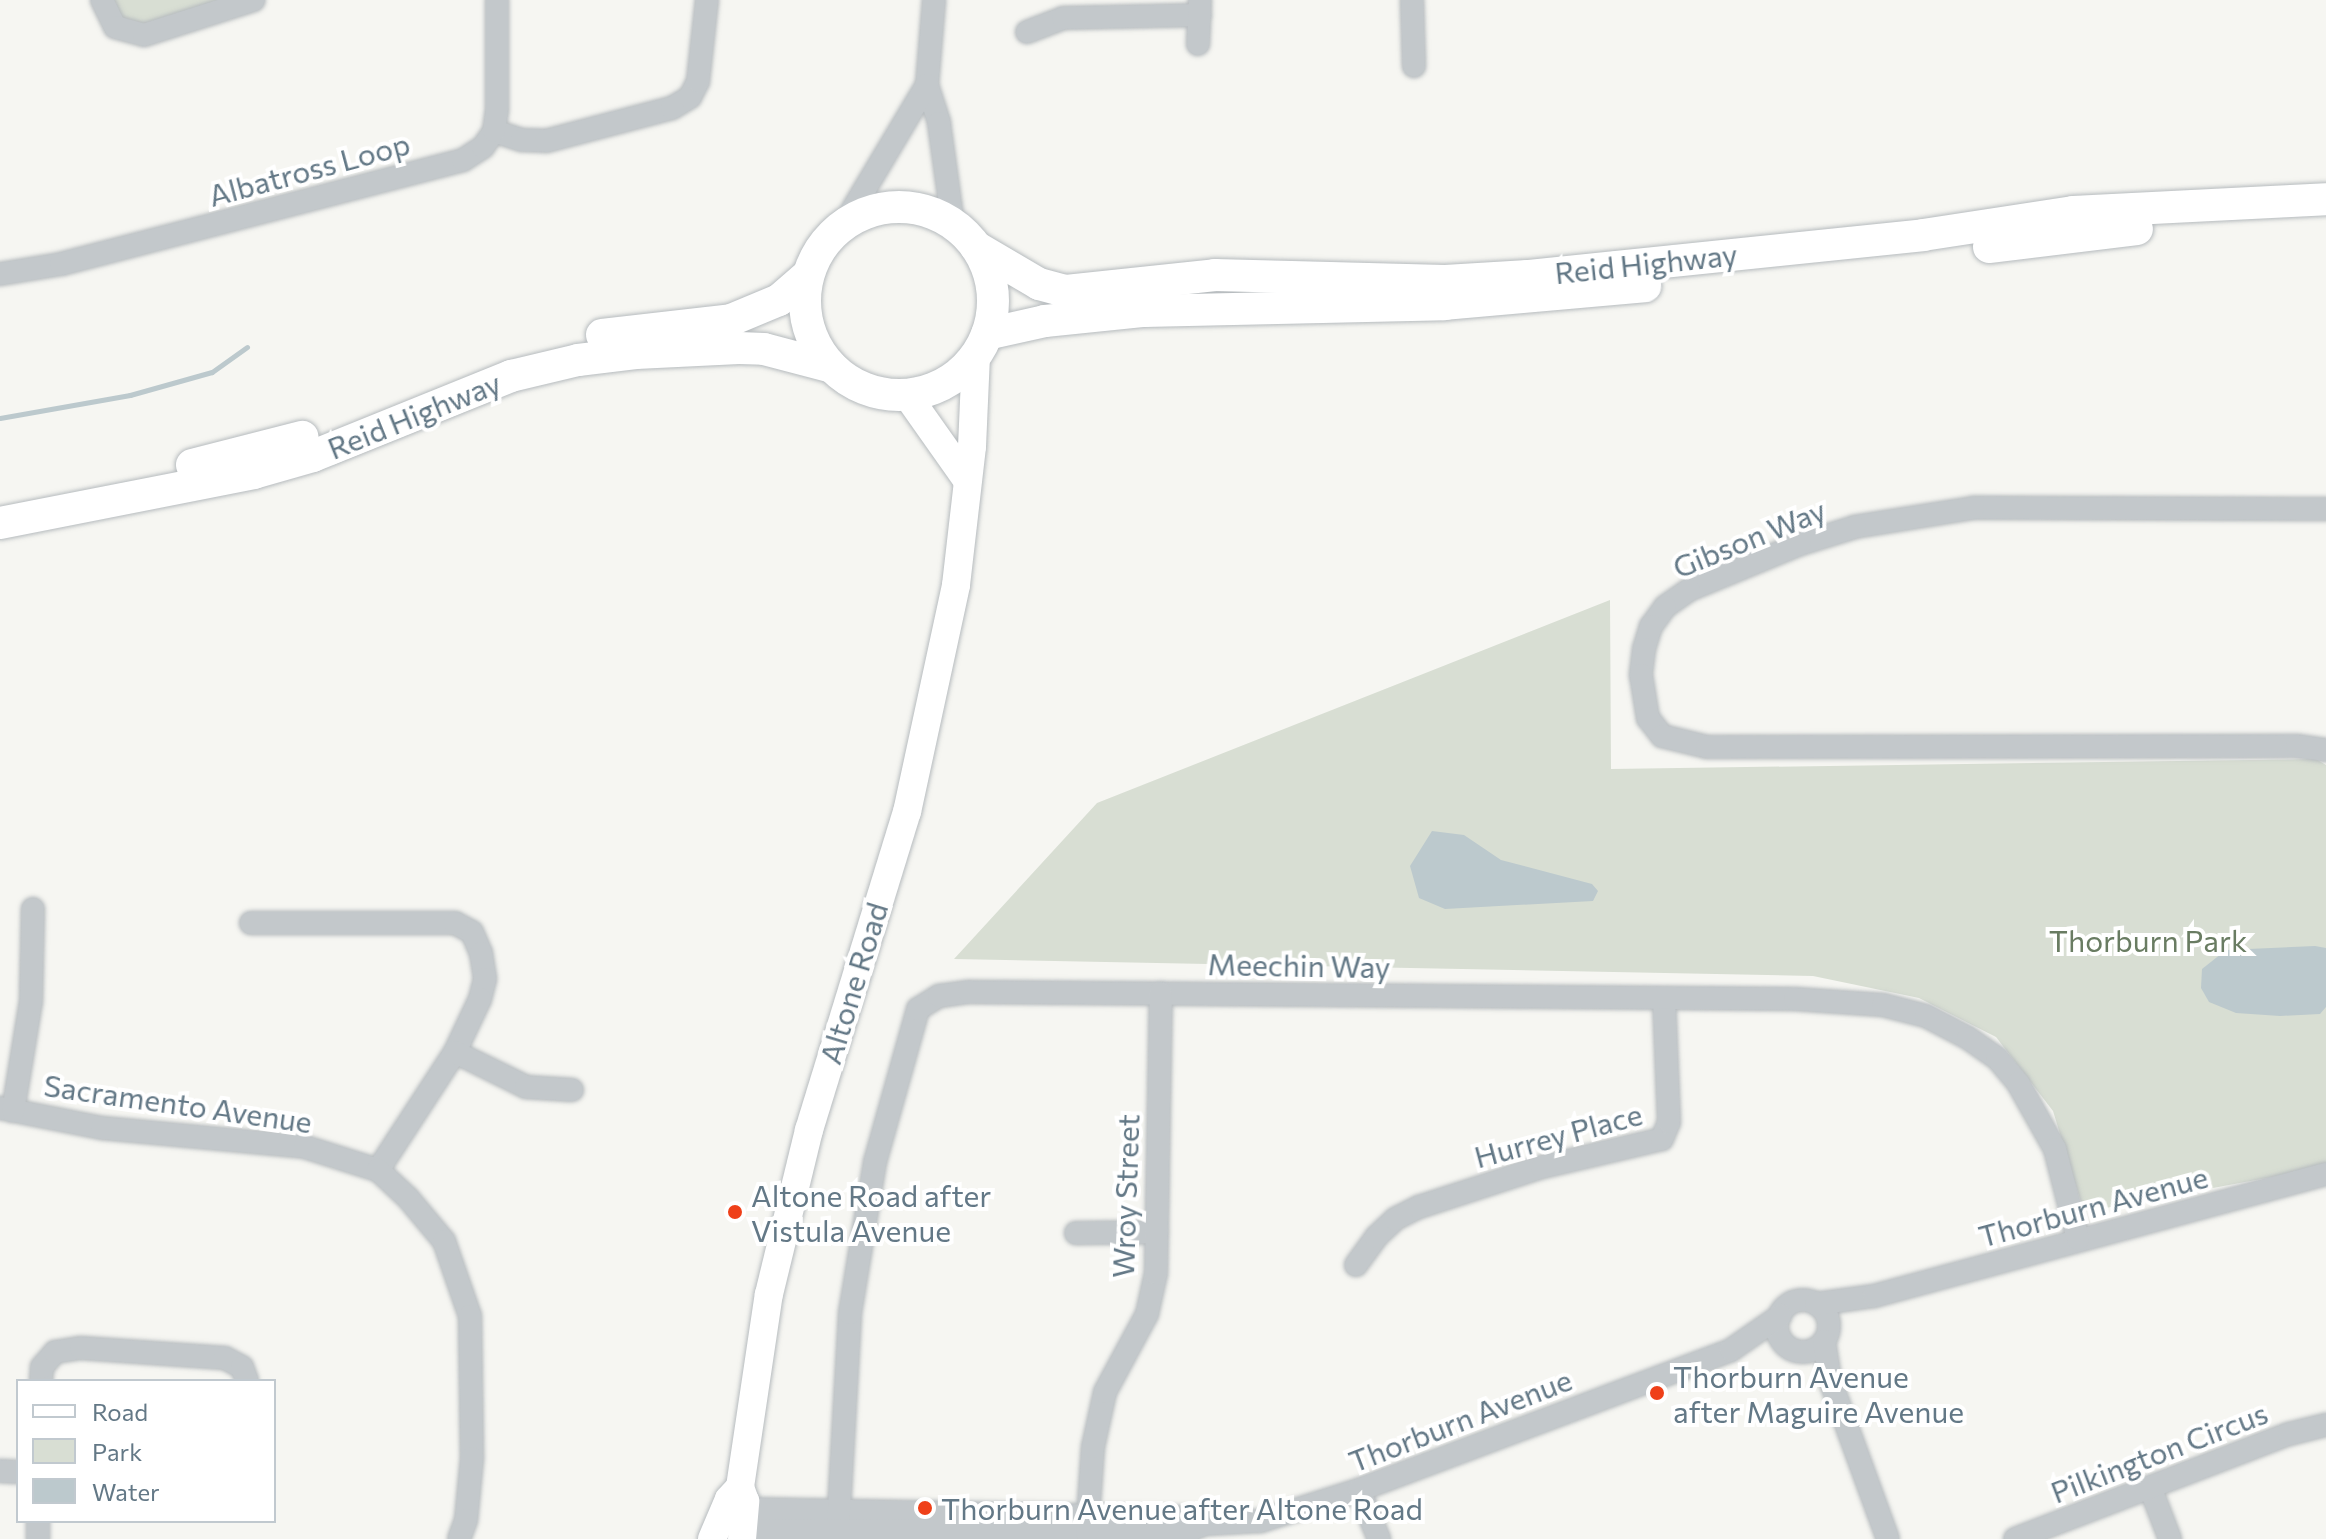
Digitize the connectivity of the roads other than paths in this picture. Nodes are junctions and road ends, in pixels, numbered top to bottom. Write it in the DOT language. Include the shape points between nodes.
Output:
graph roads {
  1 [pos="102,0"];
  2 [pos="254,0"];
  3 [pos="497,0"];
  4 [pos="707,0"];
  5 [pos="934,0"];
  6 [pos="1412,0"];
  7 [pos="1200,8"];
  8 [pos="1027,32"];
  9 [pos="1198,44"];
  10 [pos="1414,66"];
  11 [pos="927,85"];
  12 [pos="494,131"];
  13 [pos="2326,199"];
  14 [pos="2326,220"];
  15 [pos="844,224"];
  16 [pos="953,224"];
  17 [pos="976,247"];
  18 [pos="0,274"];
  19 [pos="807,276"];
  20 [pos="982,344"];
  21 [pos="832,367"];
  22 [pos="907,395"];
  23 [pos="967,480"];
  24 [pos="0,502"];
  25 [pos="2326,509"];
  26 [pos="0,523"];
  27 [pos="2326,750"];
  28 [pos="33,909"];
  29 [pos="251,923"];
  30 [pos="1161,993"];
  31 [pos="1664,999"];
  32 [pos="455,1052"];
  33 [pos="572,1090"];
  34 [pos="7,1110"];
  35 [pos="378,1170"];
  36 [pos="2326,1174"];
  37 [pos="1157,1232"];
  38 [pos="1076,1233"];
  39 [pos="2078,1239"];
  40 [pos="1356,1265"];
  41 [pos="1874,1296"];
  42 [pos="1816,1304"];
  43 [pos="1780,1316"];
  44 [pos="1826,1338"];
  45 [pos="1795,1349"];
  46 [pos="1731,1350"];
  47 [pos="41,1379"];
  48 [pos="246,1379"];
  49 [pos="1830,1380"];
  50 [pos="2326,1425"];
  51 [pos="2150,1487"];
  52 [pos="1359,1490"];
  53 [pos="742,1516"];
  54 [pos="838,1520"];
  55 [pos="1087,1523"];
  56 [pos="984,1528"];
  57 [pos="459,1539"];
  58 [pos="712,1539"];
  59 [pos="1379,1539"];
  60 [pos="1888,1539"];
  61 [pos="2015,1539"];
  62 [pos="2170,1539"];
  1 -- 2 [label="street" via="115,27 144,35"];
  3 -- 12 [label="street"];
  4 -- 12 [label="street" via="698,81 690,97 672,108 546,141"];
  5 -- 11 [label="street"];
  6 -- 10 [label="street"];
  7 -- 8 [label="street" via="1063,18"];
  7 -- 9 [label="street"];
  11 -- 15 [label="street"];
  11 -- 16 [label="street" via="939,123"];
  12 -- 18 [label="street, Albatross Loop" via="483,147 463,160 61,264"];
  13 -- 17 [label="highway, Reid Highway" via="2073,212 1923,235 1445,281 1215,275 1066,291 1039,284"];
  14 -- 20 [label="highway, Reid Highway" via="2173,225 1529,298 1144,311 1045,321"];
  15 -- 16 [label="highway" via="891,207 923,210"];
  15 -- 19 [label="highway" via="821,247"];
  16 -- 17 [label="highway"];
  17 -- 20 [label="highway" via="993,292"];
  19 -- 21 [label="highway" via="807,325"];
  19 -- 24 [label="highway, Reid Highway" via="779,300 731,320 602,335 525,351 306,436 192,465"];
  20 -- 22 [label="highway" via="953,378"];
  20 -- 23 [label="main road, Altone Road"];
  21 -- 22 [label="highway" via="874,392"];
  21 -- 26 [label="highway, Reid Highway" via="764,349 739,348 578,360 511,376 313,456 254,473"];
  22 -- 23 [label="main road"];
  23 -- 53 [label="main road, Altone Road" via="956,585 912,791 809,1130 769,1294"];
  25 -- 27 [label="street, Gibson Way" via="1973,508 1855,527 1689,590 1665,607 1651,626 1641,675 1648,718 1662,736 1707,747"];
  28 -- 34 [label="street" via="31,1001"];
  29 -- 32 [label="street" via="455,923 472,932 485,979"];
  30 -- 31 [label="street, Meechin Way"];
  30 -- 37 [label="street, Wroy Street"];
  30 -- 54 [label="street, Meechin Way" via="969,992 939,996 918,1009 875,1162 850,1313"];
  31 -- 39 [label="street, Meechin Way" via="1883,1005 1926,1016 1968,1038 1997,1058 2040,1120 2055,1149"];
  31 -- 40 [label="street, Hurrey Place" via="1669,1122 1662,1139 1542,1167 1419,1207 1395,1219"];
  32 -- 33 [label="street" via="526,1087"];
  32 -- 35 [label="street"];
  34 -- 35 [label="street, Sacramento Avenue" via="102,1128 305,1147"];
  35 -- 57 [label="street, Sacramento Avenue" via="444,1241 470,1316 472,1458"];
  36 -- 39 [label="street, Thorburn Avenue"];
  37 -- 38 [label="street"];
  37 -- 55 [label="street, Wroy Street" via="1147,1314 1105,1392 1093,1447"];
  39 -- 41 [label="street, Thorburn Avenue"];
  41 -- 42 [label="street, Thorburn Avenue"];
  41 -- 44 [label="street, Thorburn Avenue"];
  42 -- 43 [label="street" via="1795,1302"];
  42 -- 44 [label="street" via="1829,1320"];
  43 -- 45 [label="street" via="1778,1330"];
  43 -- 46 [label="street, Thorburn Avenue"];
  44 -- 45 [label="street"];
  44 -- 49 [label="street"];
  45 -- 46 [label="street, Thorburn Avenue"];
  45 -- 49 [label="street"];
  46 -- 52 [label="street, Thorburn Avenue"];
  47 -- 48 [label="street" via="42,1367 55,1352 81,1348 225,1358 242,1367"];
  49 -- 60 [label="street"];
  50 -- 51 [label="street, Pilkington Circus"];
  51 -- 61 [label="street, Pilkington Circus"];
  51 -- 62 [label="street"];
  52 -- 55 [label="street, Thorburn Avenue" via="1261,1521 1205,1524 1190,1516"];
  52 -- 59 [label="street"];
  53 -- 54 [label="street, Thorburn Avenue"];
  53 -- 58 [label="main road, Altone Road" via="729,1499"];
  54 -- 56 [label="street, Thorburn Avenue"];
  55 -- 56 [label="street, Thorburn Avenue"];
}
